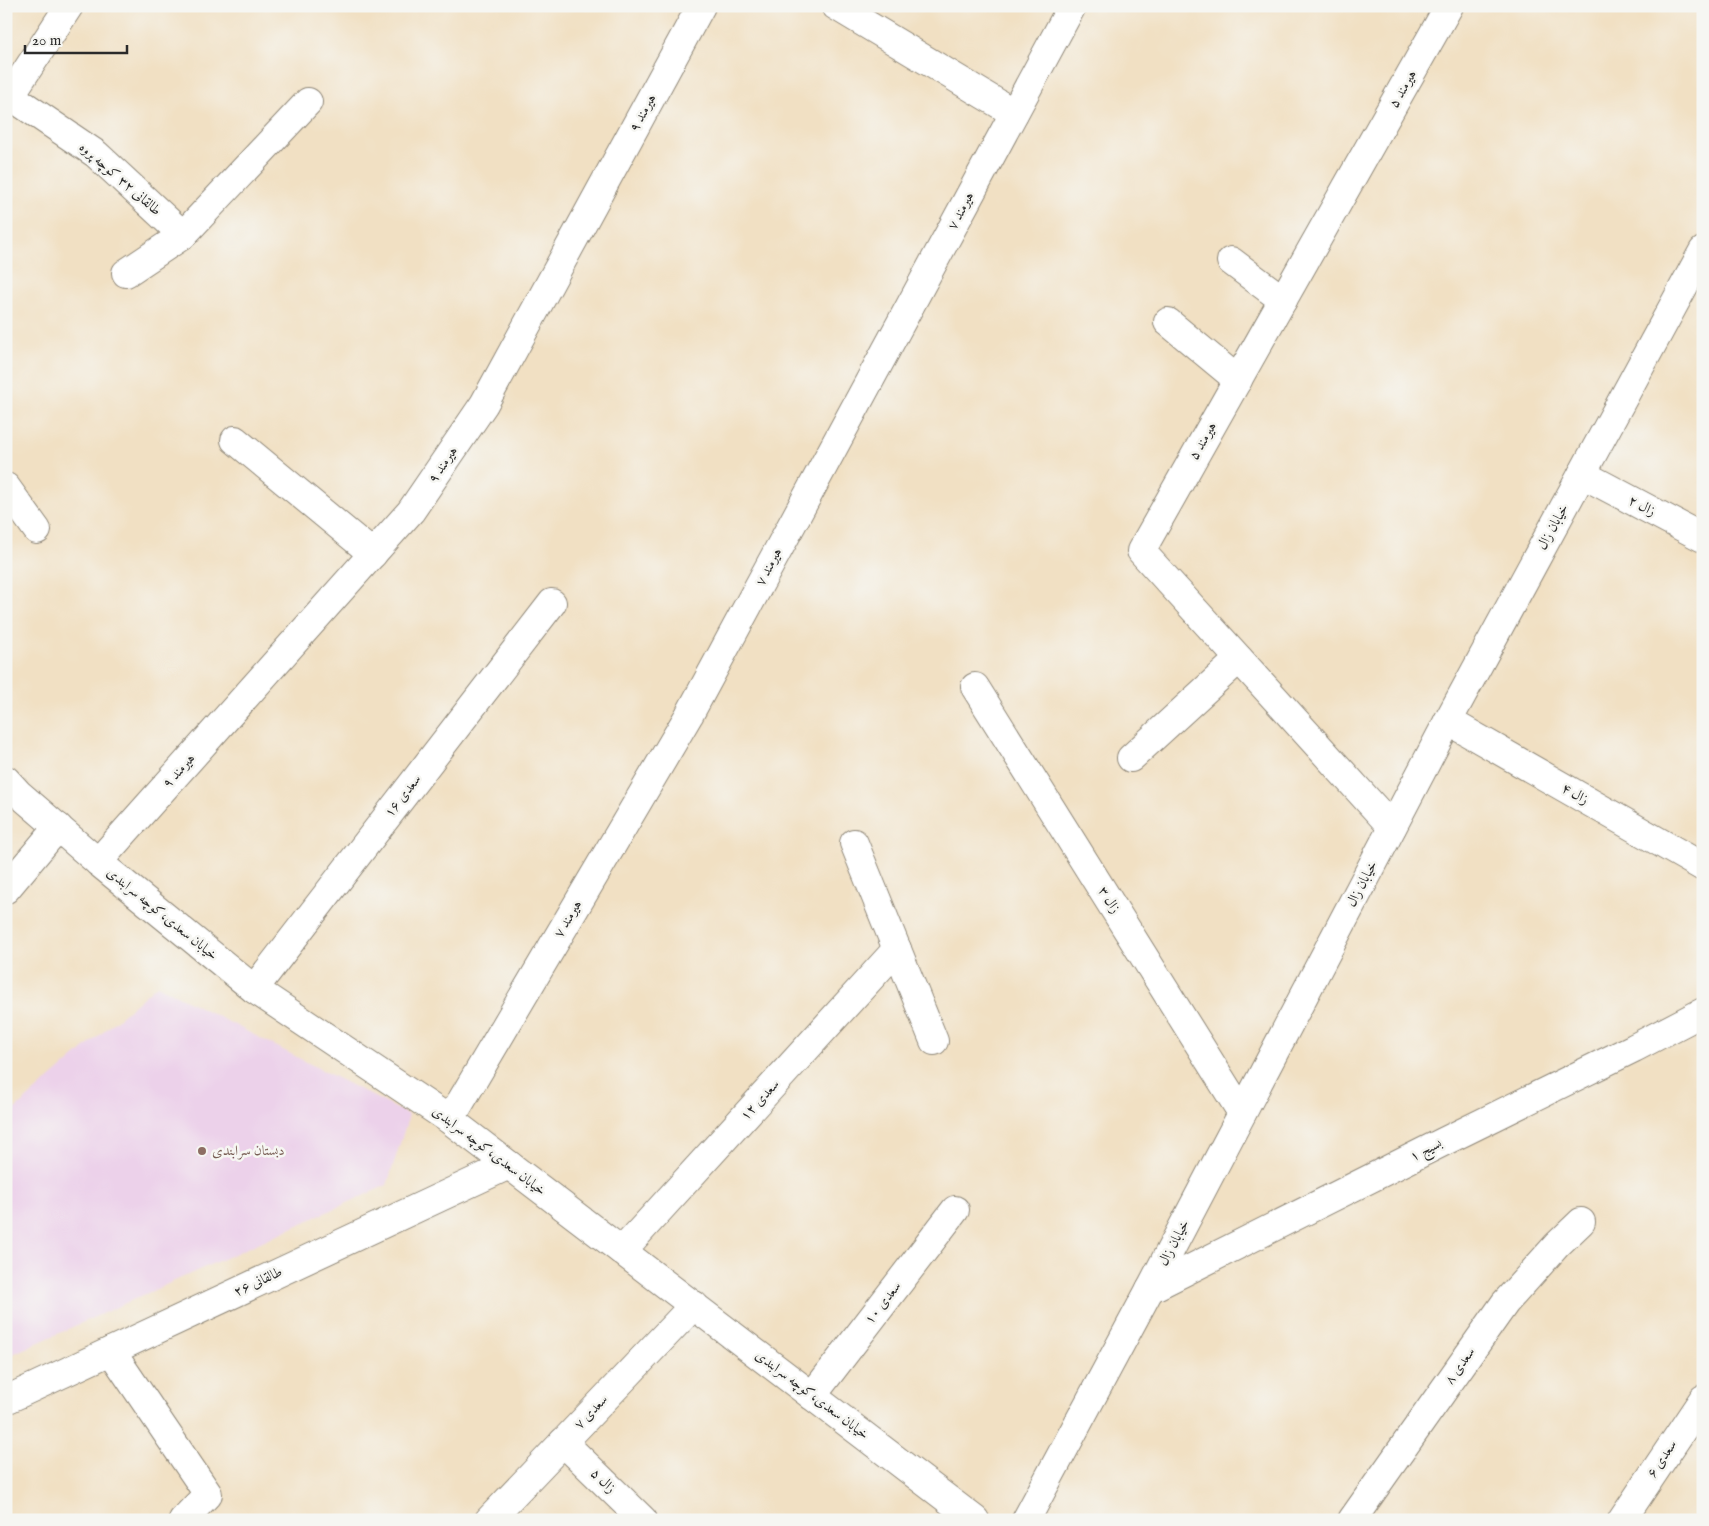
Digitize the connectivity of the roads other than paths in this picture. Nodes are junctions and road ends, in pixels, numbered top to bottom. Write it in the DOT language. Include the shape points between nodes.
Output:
graph roads {
  1 [pos="69,6"];
  2 [pos="701,6"];
  3 [pos="836,6"];
  4 [pos="1072,6"];
  5 [pos="1450,6"];
  6 [pos="8,94"];
  7 [pos="308,102"];
  8 [pos="1014,114"];
  9 [pos="182,235"];
  10 [pos="1703,251"];
  11 [pos="1232,261"];
  12 [pos="126,273"];
  13 [pos="1283,300"];
  14 [pos="1168,322"];
  15 [pos="1238,380"];
  16 [pos="235,440"];
  17 [pos="1582,474"];
  18 [pos="7,489"];
  19 [pos="37,530"];
  20 [pos="1703,538"];
  21 [pos="373,554"];
  22 [pos="552,603"];
  23 [pos="1239,659"];
  24 [pos="975,687"];
  25 [pos="1448,721"];
  26 [pos="1131,758"];
  27 [pos="6,780"];
  28 [pos="58,827"];
  29 [pos="1392,828"];
  30 [pos="854,842"];
  31 [pos="98,862"];
  32 [pos="1703,867"];
  33 [pos="6,889"];
  34 [pos="898,949"];
  35 [pos="254,989"];
  36 [pos="1703,1012"];
  37 [pos="934,1041"];
  38 [pos="1242,1113"];
  39 [pos="450,1120"];
  40 [pos="510,1165"];
  41 [pos="955,1210"];
  42 [pos="1581,1222"];
  43 [pos="622,1251"];
  44 [pos="1150,1289"];
  45 [pos="694,1305"];
  46 [pos="111,1351"];
  47 [pos="812,1396"];
  48 [pos="1703,1399"];
  49 [pos="6,1400"];
  50 [pos="563,1442"];
  51 [pos="183,1520"];
  52 [pos="489,1520"];
  53 [pos="643,1520"];
  54 [pos="976,1520"];
  55 [pos="1026,1520"];
  56 [pos="1352,1520"];
  57 [pos="1622,1520"];
  1 -- 6 [label="street"];
  2 -- 21 [label="street, هیرمند ٩" via="484,404 411,511"];
  3 -- 8 [label="street"];
  4 -- 8 [label="street, هیرمند ٧"];
  5 -- 13 [label="street, هیرمند ۵"];
  6 -- 9 [label="street, طالقانی ۳۲ کوچه پروه" via="96,154"];
  7 -- 9 [label="street"];
  8 -- 39 [label="street, هیرمند ٧" via="689,715"];
  9 -- 12 [label="street"];
  10 -- 17 [label="street, خیابان زال"];
  11 -- 13 [label="street"];
  13 -- 15 [label="street, هیرمند ۵"];
  14 -- 15 [label="street"];
  15 -- 23 [label="street, هیرمند ۵" via="1141,551"];
  16 -- 21 [label="street"];
  17 -- 20 [label="street, زال ۲"];
  17 -- 25 [label="street, خیابان زال"];
  18 -- 19 [label="street"];
  21 -- 31 [label="street, هیرمند ٩"];
  22 -- 35 [label="street, سعدی ۱۶"];
  23 -- 26 [label="street"];
  23 -- 29 [label="street, هیرمند ۵"];
  24 -- 38 [label="street, زال ۳"];
  25 -- 29 [label="street, خیابان زال"];
  25 -- 32 [label="street, زال ۴"];
  27 -- 28 [label="street, خیابان سعدی،کوچه سرابندی"];
  28 -- 31 [label="street, خیابان سعدی،کوچه سرابندی"];
  28 -- 33 [label="street"];
  29 -- 38 [label="street, خیابان زال"];
  30 -- 34 [label="street"];
  31 -- 35 [label="street, خیابان سعدی،کوچه سرابندی"];
  34 -- 37 [label="street"];
  34 -- 43 [label="street, سعدی ۱۲"];
  35 -- 39 [label="street, خیابان سعدی،کوچه سرابندی"];
  36 -- 44 [label="street, بسیج ۱"];
  38 -- 44 [label="street, خیابان زال"];
  39 -- 40 [label="street, خیابان سعدی،کوچه سرابندی"];
  40 -- 43 [label="street, خیابان سعدی،کوچه سرابندی"];
  40 -- 46 [label="street, طالقانی ۲۶"];
  41 -- 47 [label="street, سعدی ۱۰"];
  42 -- 56 [label="street, سعدی ۸" via="1505,1303"];
  43 -- 45 [label="street, خیابان سعدی،کوچه سرابندی"];
  44 -- 55 [label="street, خیابان زال"];
  45 -- 47 [label="street, خیابان سعدی،کوچه سرابندی"];
  45 -- 50 [label="street, سعدی ۷"];
  46 -- 49 [label="street, طالقانی ۲۶"];
  46 -- 51 [label="street" via="208,1494"];
  47 -- 54 [label="street, خیابان سعدی،کوچه سرابندی"];
  48 -- 57 [label="street, سعدی ۶"];
  50 -- 52 [label="street, سعدی ۷"];
  50 -- 53 [label="street, زال ۵"];
}
